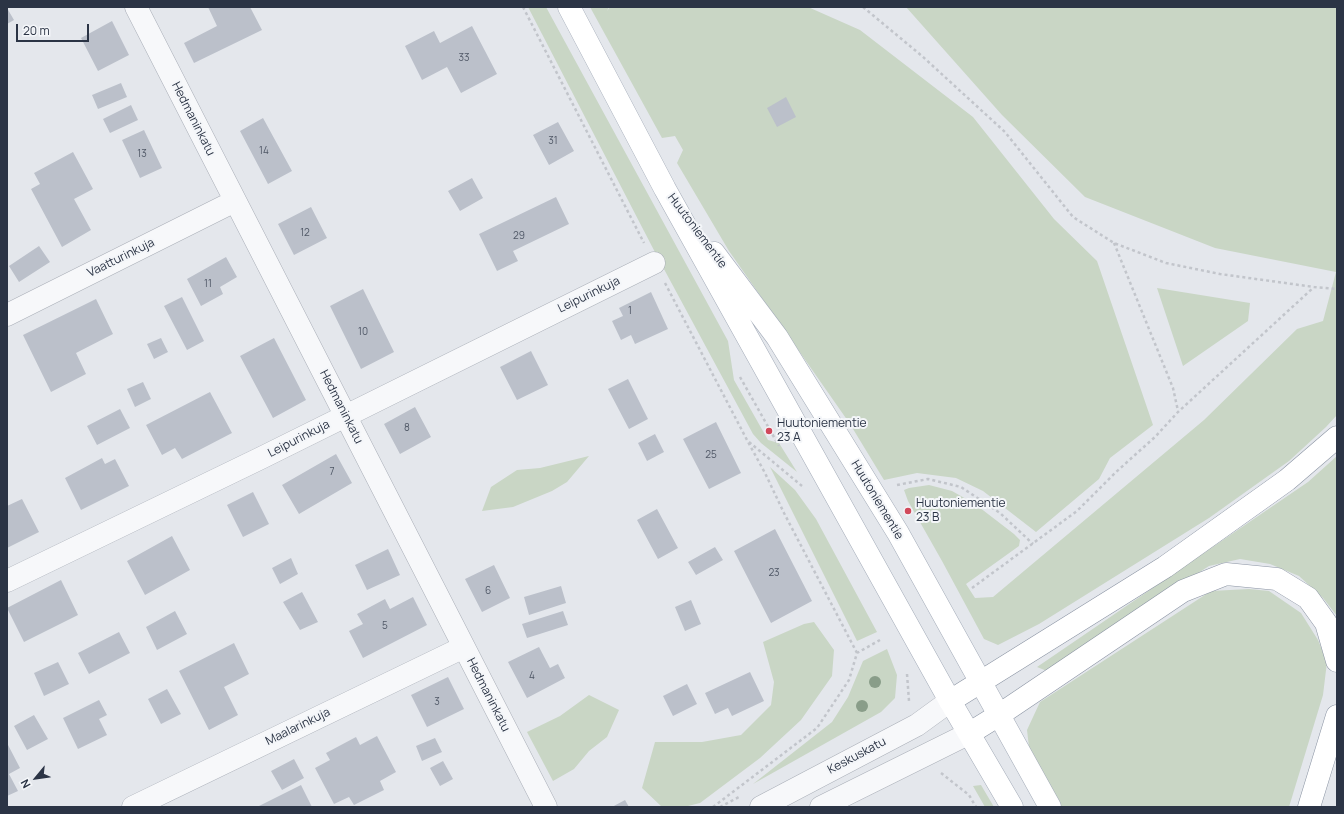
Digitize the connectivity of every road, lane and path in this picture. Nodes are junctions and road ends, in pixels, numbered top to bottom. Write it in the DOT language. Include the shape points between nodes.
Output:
graph roads {
  1 [pos="136,7"];
  2 [pos="523,7"];
  3 [pos="569,7"];
  4 [pos="863,7"];
  5 [pos="665,189"];
  6 [pos="235,202"];
  7 [pos="1114,244"];
  8 [pos="654,263"];
  9 [pos="1314,287"];
  10 [pos="1337,289"];
  11 [pos="7,315"];
  12 [pos="1178,412"];
  13 [pos="345,416"];
  14 [pos="1337,437"];
  15 [pos="747,440"];
  16 [pos="893,486"];
  17 [pos="806,489"];
  18 [pos="1033,544"];
  19 [pos="7,581"];
  20 [pos="972,588"];
  21 [pos="880,640"];
  22 [pos="464,647"];
  23 [pos="857,653"];
  24 [pos="1337,661"];
  25 [pos="906,667"];
  26 [pos="981,682"];
  27 [pos="950,701"];
  28 [pos="999,715"];
  29 [pos="1337,716"];
  30 [pos="917,725"];
  31 [pos="970,733"];
  32 [pos="931,752"];
  33 [pos="133,807"];
  34 [pos="546,807"];
  35 [pos="713,807"];
  36 [pos="761,807"];
  37 [pos="821,807"];
  38 [pos="976,807"];
  39 [pos="1012,807"];
  40 [pos="1050,807"];
  41 [pos="1309,807"];
  1 -- 6 [label="street, Hedmaninkatu"];
  2 -- 8 [label="path"];
  3 -- 5 [label="main road, Huutoniementie"];
  4 -- 7 [label="path" via="922,56 1005,132 1073,216"];
  5 -- 26 [label="main road, Huutoniementie" via="778,337 898,533"];
  5 -- 27 [label="main road, Huutoniementie"];
  6 -- 11 [label="street, Vaatturinkuja"];
  6 -- 13 [label="street, Hedmaninkatu"];
  7 -- 9 [label="path" via="1166,263 1220,274"];
  7 -- 12 [label="path" via="1173,388"];
  8 -- 13 [label="street, Leipurinkuja"];
  8 -- 15 [label="path"];
  9 -- 10 [label="path"];
  9 -- 12 [label="path"];
  12 -- 18 [label="path" via="1077,511"];
  13 -- 19 [label="street, Leipurinkuja"];
  13 -- 22 [label="street, Hedmaninkatu"];
  14 -- 26 [label="main road" via="1287,480 1165,567"];
  15 -- 17 [label="path"];
  15 -- 23 [label="path"];
  16 -- 18 [label="path" via="928,479 961,487 1000,513"];
  18 -- 20 [label="path"];
  21 -- 23 [label="path"];
  22 -- 33 [label="street, Maalarinkuja"];
  22 -- 34 [label="street, Hedmaninkatu"];
  23 -- 35 [label="path" via="849,680 817,728"];
  24 -- 28 [label="main road" via="1326,623 1308,598 1277,579 1226,574 1183,591"];
  25 -- 30 [label="path" via="909,702"];
  26 -- 27 [label="main road"];
  26 -- 28 [label="main road, Huutoniementie"];
  27 -- 30 [label="street, Keskuskatu"];
  27 -- 31 [label="main road, Huutoniementie"];
  28 -- 31 [label="main road"];
  28 -- 40 [label="main road, Huutoniementie"];
  29 -- 41 [label="main road"];
  30 -- 36 [label="street, Keskuskatu"];
  31 -- 32 [label="street"];
  31 -- 39 [label="main road, Huutoniementie"];
  32 -- 37 [label="street"];
  32 -- 38 [label="path" via="942,775 969,795"];
}
